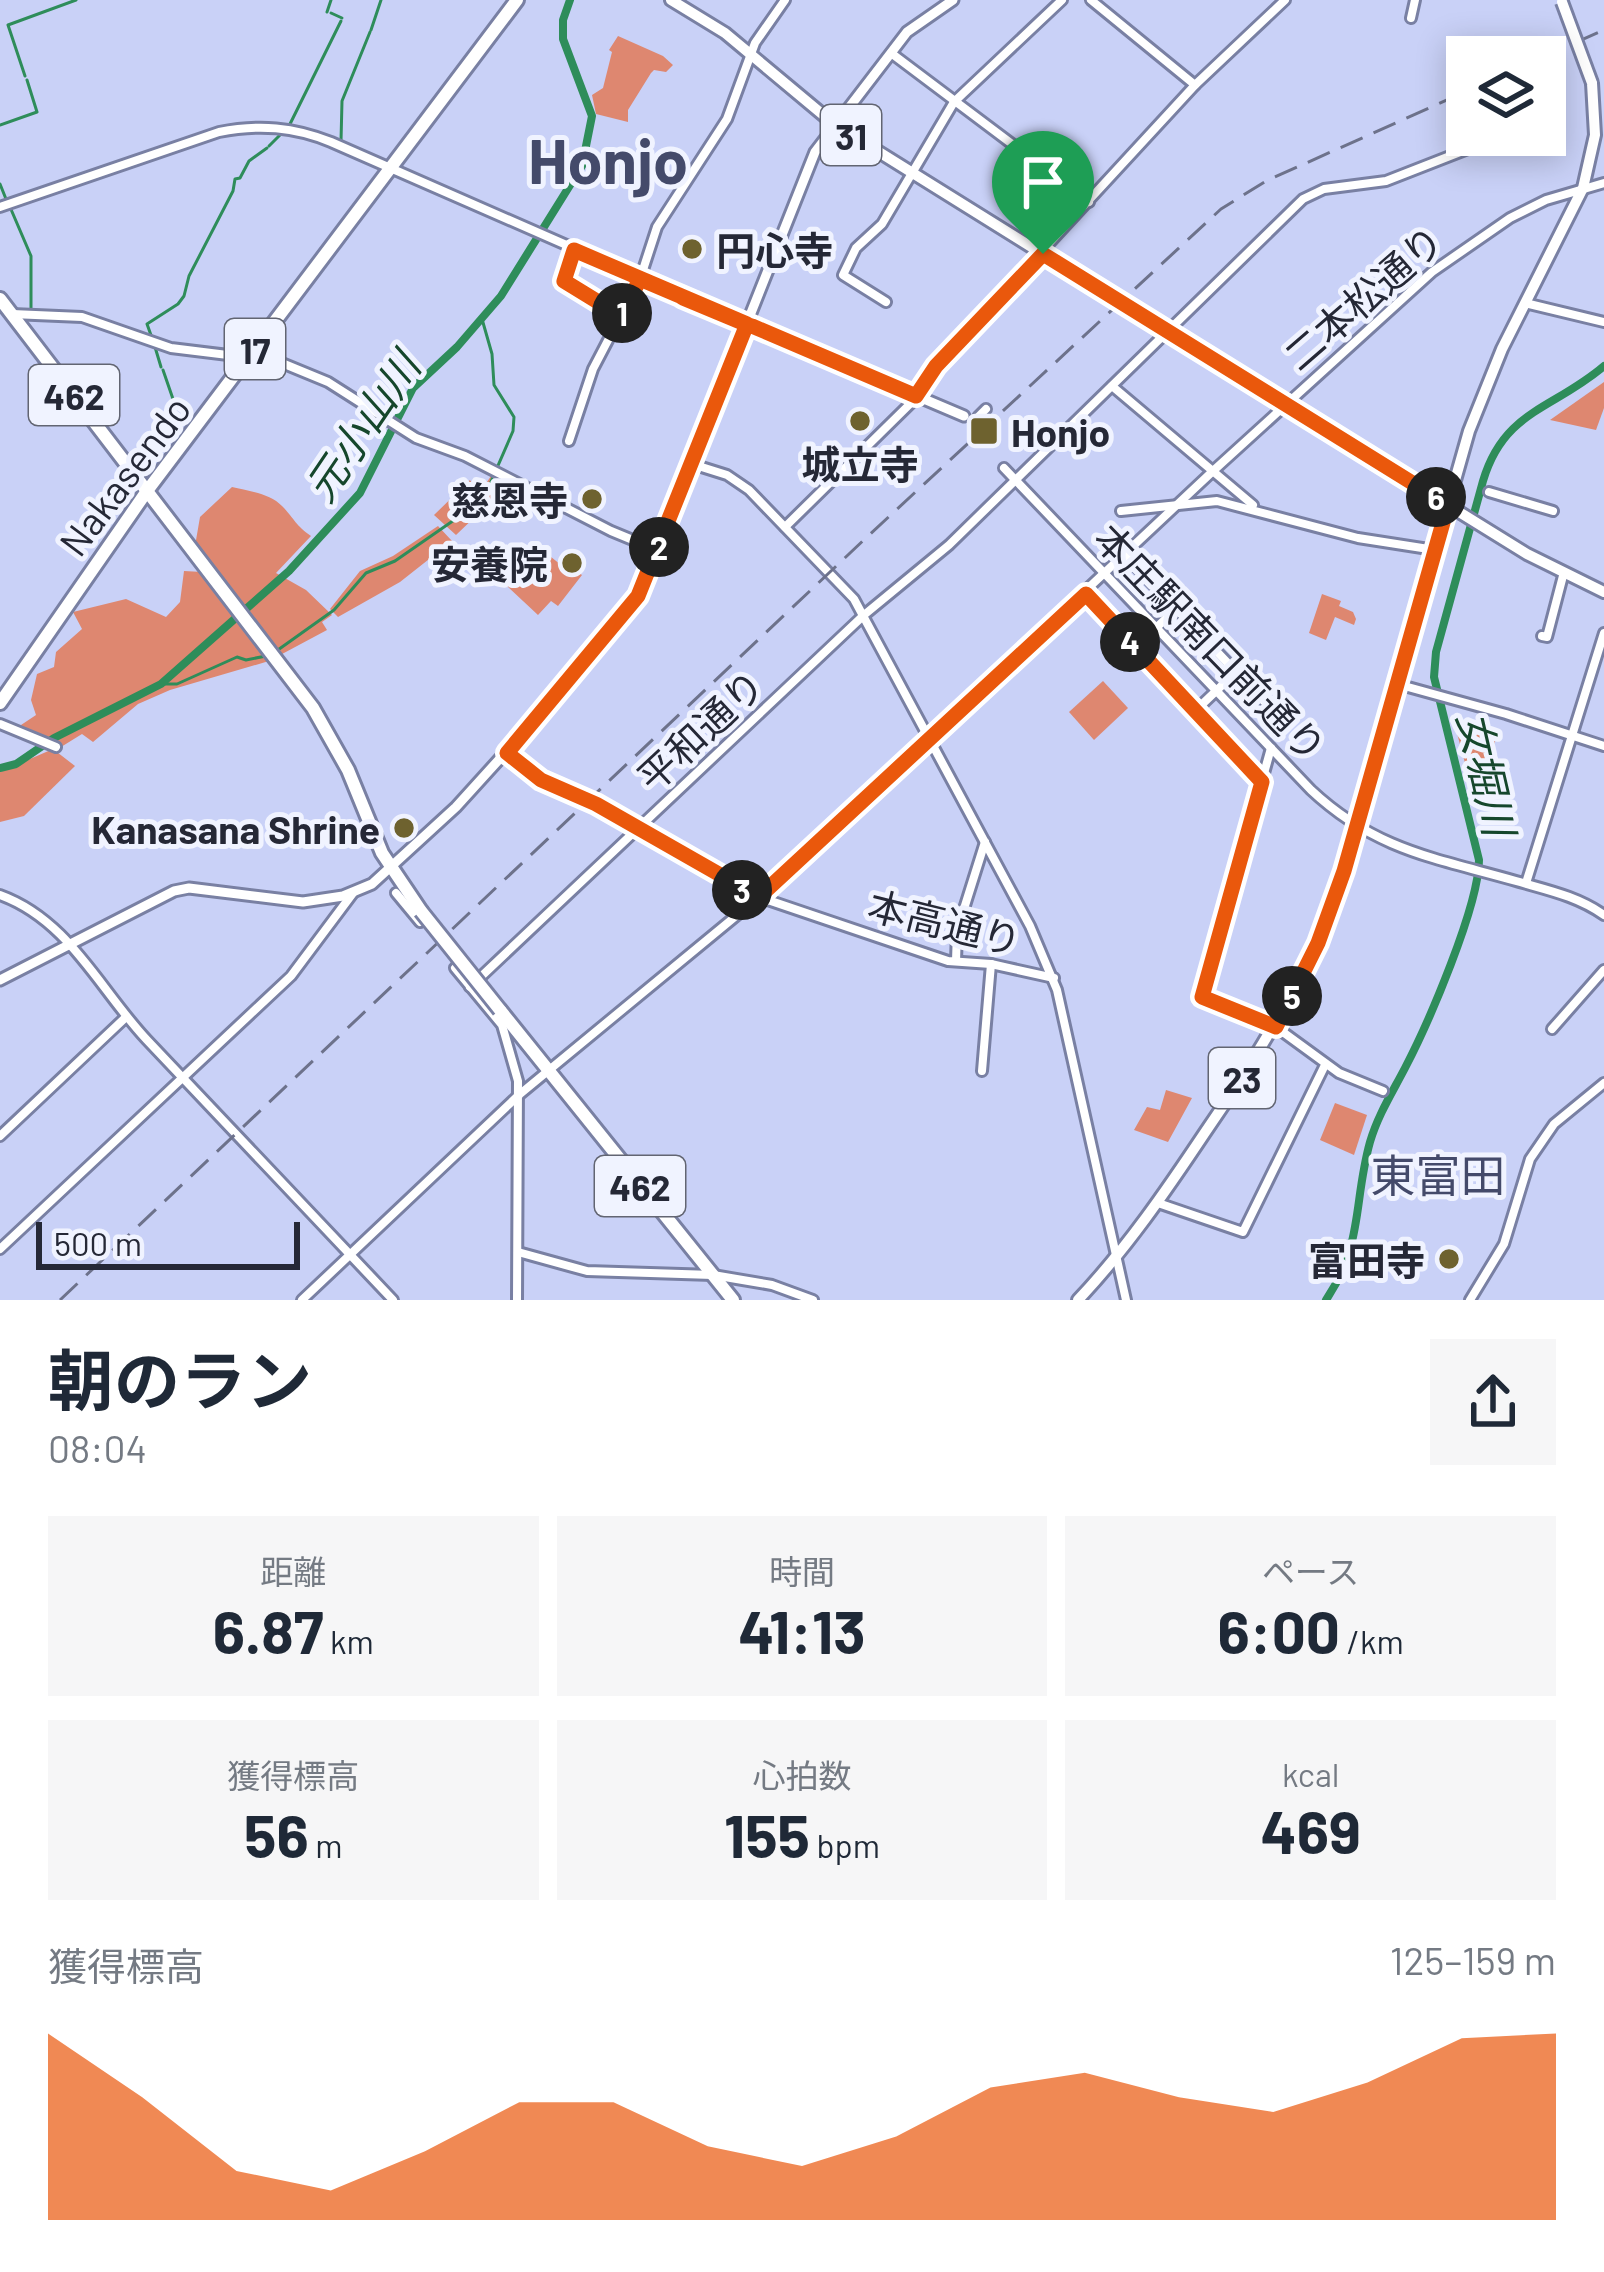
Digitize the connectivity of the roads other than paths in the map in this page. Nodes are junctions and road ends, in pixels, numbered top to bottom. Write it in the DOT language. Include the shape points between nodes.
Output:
graph roads {
  1 [pos="518,0"];
  2 [pos="671,0"];
  3 [pos="785,0"];
  4 [pos="952,0"];
  5 [pos="1062,0"];
  6 [pos="1091,0"];
  7 [pos="1285,0"];
  8 [pos="1415,0"];
  9 [pos="1562,1"];
  10 [pos="1412,18"];
  11 [pos="890,52"];
  12 [pos="750,57"];
  13 [pos="1195,85"];
  14 [pos="954,102"];
  15 [pos="834,124"];
  16 [pos="1450,156"];
  17 [pos="390,169"];
  18 [pos="912,173"];
  19 [pos="1604,183"];
  20 [pos="1582,188"];
  21 [pos="1089,202"];
  22 [pos="0,206"];
  23 [pos="574,250"];
  24 [pos="1043,254"];
  25 [pos="640,279"];
  26 [pos="886,302"];
  27 [pos="1525,303"];
  28 [pos="3,310"];
  29 [pos="621,316"];
  30 [pos="1604,322"];
  31 [pos="747,324"];
  32 [pos="250,355"];
  33 [pos="1112,386"];
  34 [pos="916,396"];
  35 [pos="1286,405"];
  36 [pos="986,410"];
  37 [pos="978,417"];
  38 [pos="962,419"];
  39 [pos="568,441"];
  40 [pos="692,464"];
  41 [pos="1001,464"];
  42 [pos="1213,471"];
  43 [pos="1016,480"];
  44 [pos="1490,492"];
  45 [pos="146,493"];
  46 [pos="1183,503"];
  47 [pos="1448,505"];
  48 [pos="1258,509"];
  49 [pos="1121,511"];
  50 [pos="1553,511"];
  51 [pos="785,527"];
  52 [pos="657,550"];
  53 [pos="1435,550"];
  54 [pos="1126,556"];
  55 [pos="1564,572"];
  56 [pos="1106,574"];
  57 [pos="1604,592"];
  58 [pos="1086,594"];
  59 [pos="1175,609"];
  60 [pos="864,615"];
  61 [pos="1156,628"];
  62 [pos="1604,633"];
  63 [pos="1542,636"];
  64 [pos="1135,648"];
  65 [pos="1236,671"];
  66 [pos="1397,684"];
  67 [pos="1217,691"];
  68 [pos="0,703"];
  69 [pos="1195,711"];
  70 [pos="1280,718"];
  71 [pos="0,724"];
  72 [pos="930,736"];
  73 [pos="1571,736"];
  74 [pos="1604,746"];
  75 [pos="56,747"];
  76 [pos="1271,748"];
  77 [pos="507,753"];
  78 [pos="1262,782"];
  79 [pos="1356,828"];
  80 [pos="638,829"];
  81 [pos="986,842"];
  82 [pos="390,871"];
  83 [pos="1526,884"];
  84 [pos="352,893"];
  85 [pos="396,893"];
  86 [pos="0,895"];
  87 [pos="759,897"];
  88 [pos="420,915"];
  89 [pos="1604,915"];
  90 [pos="71,944"];
  91 [pos="956,962"];
  92 [pos="991,964"];
  93 [pos="455,968"];
  94 [pos="1604,970"];
  95 [pos="1054,978"];
  96 [pos="0,980"];
  97 [pos="470,987"];
  98 [pos="126,1017"];
  99 [pos="1276,1027"];
  100 [pos="1552,1029"];
  101 [pos="1325,1064"];
  102 [pos="982,1071"];
  103 [pos="548,1072"];
  104 [pos="184,1078"];
  105 [pos="1604,1083"];
  106 [pos="1382,1091"];
  107 [pos="520,1094"];
  108 [pos="0,1136"];
  109 [pos="1158,1203"];
  110 [pos="0,1249"];
  111 [pos="518,1252"];
  112 [pos="350,1254"];
  113 [pos="1117,1258"];
  114 [pos="710,1275"];
  115 [pos="302,1300"];
  116 [pos="393,1300"];
  117 [pos="518,1300"];
  118 [pos="730,1300"];
  119 [pos="813,1300"];
  120 [pos="1078,1300"];
  121 [pos="1126,1300"];
  122 [pos="1470,1300"];
  1 -- 17 [label="highway, Nakasendo / 17"];
  2 -- 12 [label="main road, 31"];
  3 -- 12 [label="street"];
  4 -- 11 [label="main road"];
  5 -- 14 [label="street"];
  6 -- 13 [label="street"];
  7 -- 13 [label="street"];
  8 -- 10 [label="street"];
  9 -- 20 [label="main road, 23, bridge" via="1592,83 1595,134"];
  11 -- 14 [label="street"];
  11 -- 15 [label="main road"];
  12 -- 15 [label="main road, 31"];
  12 -- 25 [label="street" via="727,119 657,226"];
  13 -- 21 [label="street"];
  14 -- 18 [label="street"];
  14 -- 21 [label="street"];
  15 -- 18 [label="main road, 31"];
  15 -- 31 [label="main road" via="809,163"];
  16 -- 33 [label="street, 平和通り" via="1386,181 1303,199"];
  17 -- 22 [label="street" via="313,135 249,127"];
  17 -- 23 [label="street"];
  17 -- 32 [label="highway, Nakasendo / 17"];
  18 -- 24 [label="main road, 31"];
  18 -- 26 [label="street" via="843,274"];
  19 -- 20 [label="street, 二本松通り"];
  20 -- 27 [label="main road, 23"];
  20 -- 35 [label="street, 二本松通り" via="1460,250"];
  21 -- 24 [label="street"];
  23 -- 25 [label="street"];
  23 -- 29 [label="street" via="564,281"];
  24 -- 34 [label="street"];
  24 -- 35 [label="main road, 31, bridge"];
  25 -- 29 [label="street"];
  25 -- 31 [label="street"];
  27 -- 30 [label="street"];
  27 -- 47 [label="main road, 23" via="1491,373"];
  28 -- 32 [label="street" via="82,317 170,348"];
  28 -- 45 [label="highway, 462"];
  29 -- 39 [label="street"];
  31 -- 34 [label="main road"];
  31 -- 40 [label="main road"];
  32 -- 45 [label="highway, Nakasendo / 17"];
  32 -- 52 [label="street" via="328,382 392,424"];
  33 -- 42 [label="street"];
  33 -- 43 [label="street, 平和通り"];
  34 -- 38 [label="main road"];
  34 -- 51 [label="street"];
  35 -- 42 [label="street, 二本松通り"];
  35 -- 47 [label="main road, 31"];
  36 -- 37 [label="street"];
  40 -- 51 [label="street" via="734,479"];
  40 -- 52 [label="main road"];
  41 -- 43 [label="street, 本庄駅南口前通り"];
  42 -- 46 [label="street, 二本松通り"];
  42 -- 48 [label="street"];
  43 -- 56 [label="street, 本庄駅南口前通り"];
  43 -- 60 [label="street, 平和通り"];
  44 -- 50 [label="street"];
  45 -- 68 [label="highway, Nakasendo / 17"];
  45 -- 82 [label="highway, 462" via="323,732"];
  46 -- 48 [label="street"];
  46 -- 49 [label="street"];
  46 -- 54 [label="street, 二本松通り"];
  47 -- 53 [label="main road, 23"];
  47 -- 55 [label="main road, 31"];
  48 -- 53 [label="street"];
  51 -- 60 [label="street" via="826,560"];
  52 -- 77 [label="main road" via="633,604"];
  53 -- 66 [label="main road, 23"];
  54 -- 56 [label="street, 二本松通り"];
  54 -- 59 [label="street"];
  55 -- 57 [label="main road, 31"];
  55 -- 63 [label="street"];
  56 -- 58 [label="street, 二本松通り"];
  56 -- 61 [label="street, 本庄駅南口前通り"];
  58 -- 64 [label="street"];
  58 -- 72 [label="street, 二本松通り"];
  59 -- 61 [label="street"];
  59 -- 65 [label="street"];
  60 -- 72 [label="street"];
  60 -- 80 [label="street, 平和通り"];
  61 -- 64 [label="street"];
  61 -- 67 [label="street, 本庄駅南口前通り"];
  62 -- 73 [label="street"];
  64 -- 69 [label="street"];
  65 -- 67 [label="street"];
  65 -- 70 [label="street"];
  66 -- 73 [label="street"];
  66 -- 79 [label="main road, 23"];
  67 -- 69 [label="street"];
  67 -- 76 [label="street, 本庄駅南口前通り"];
  69 -- 78 [label="street"];
  71 -- 75 [label="street"];
  72 -- 81 [label="street"];
  72 -- 87 [label="street, 二本松通り"];
  73 -- 74 [label="street"];
  73 -- 83 [label="street"];
  76 -- 78 [label="street"];
  76 -- 79 [label="street, 本庄駅南口前通り"];
  77 -- 80 [label="street, 本高通り" via="541,780"];
  77 -- 82 [label="main road"];
  78 -- 99 [label="street" via="1202,997"];
  79 -- 83 [label="street, 本庄駅南口前通り"];
  79 -- 99 [label="main road, 23" via="1318,943"];
  80 -- 87 [label="street, 本高通り"];
  80 -- 97 [label="street, 平和通り"];
  81 -- 91 [label="street" via="957,931"];
  81 -- 95 [label="street"];
  82 -- 84 [label="main road"];
  82 -- 88 [label="highway, 462"];
  83 -- 89 [label="street, 本庄駅南口前通り"];
  84 -- 90 [label="main road" via="303,902 183,889"];
  84 -- 104 [label="street" via="291,976"];
  85 -- 88 [label="street"];
  86 -- 90 [label="street" via="42,916"];
  87 -- 91 [label="street, 本高通り"];
  87 -- 103 [label="street, 二本松通り"];
  88 -- 103 [label="highway, 462, bridge"];
  90 -- 96 [label="main road"];
  90 -- 98 [label="street"];
  91 -- 92 [label="street, 本高通り"];
  92 -- 95 [label="street, 本高通り"];
  92 -- 102 [label="street"];
  93 -- 97 [label="street"];
  94 -- 100 [label="street"];
  95 -- 113 [label="street"];
  97 -- 107 [label="street" via="502,1025"];
  98 -- 104 [label="street"];
  98 -- 108 [label="street"];
  99 -- 101 [label="street"];
  99 -- 109 [label="main road, 23"];
  101 -- 106 [label="street"];
  101 -- 109 [label="street" via="1244,1232"];
  103 -- 107 [label="street, 二本松通り"];
  103 -- 114 [label="highway, 462"];
  104 -- 110 [label="street"];
  104 -- 112 [label="street"];
  105 -- 122 [label="street" via="1554,1124 1530,1160 1504,1244"];
  107 -- 111 [label="street"];
  107 -- 112 [label="street, 二本松通り"];
  109 -- 113 [label="main road, 23"];
  111 -- 114 [label="street" via="586,1271"];
  111 -- 117 [label="street"];
  112 -- 115 [label="street, 二本松通り"];
  112 -- 116 [label="street"];
  113 -- 120 [label="main road, 23"];
  113 -- 121 [label="street"];
  114 -- 118 [label="highway, 462"];
  114 -- 119 [label="street"];
}
